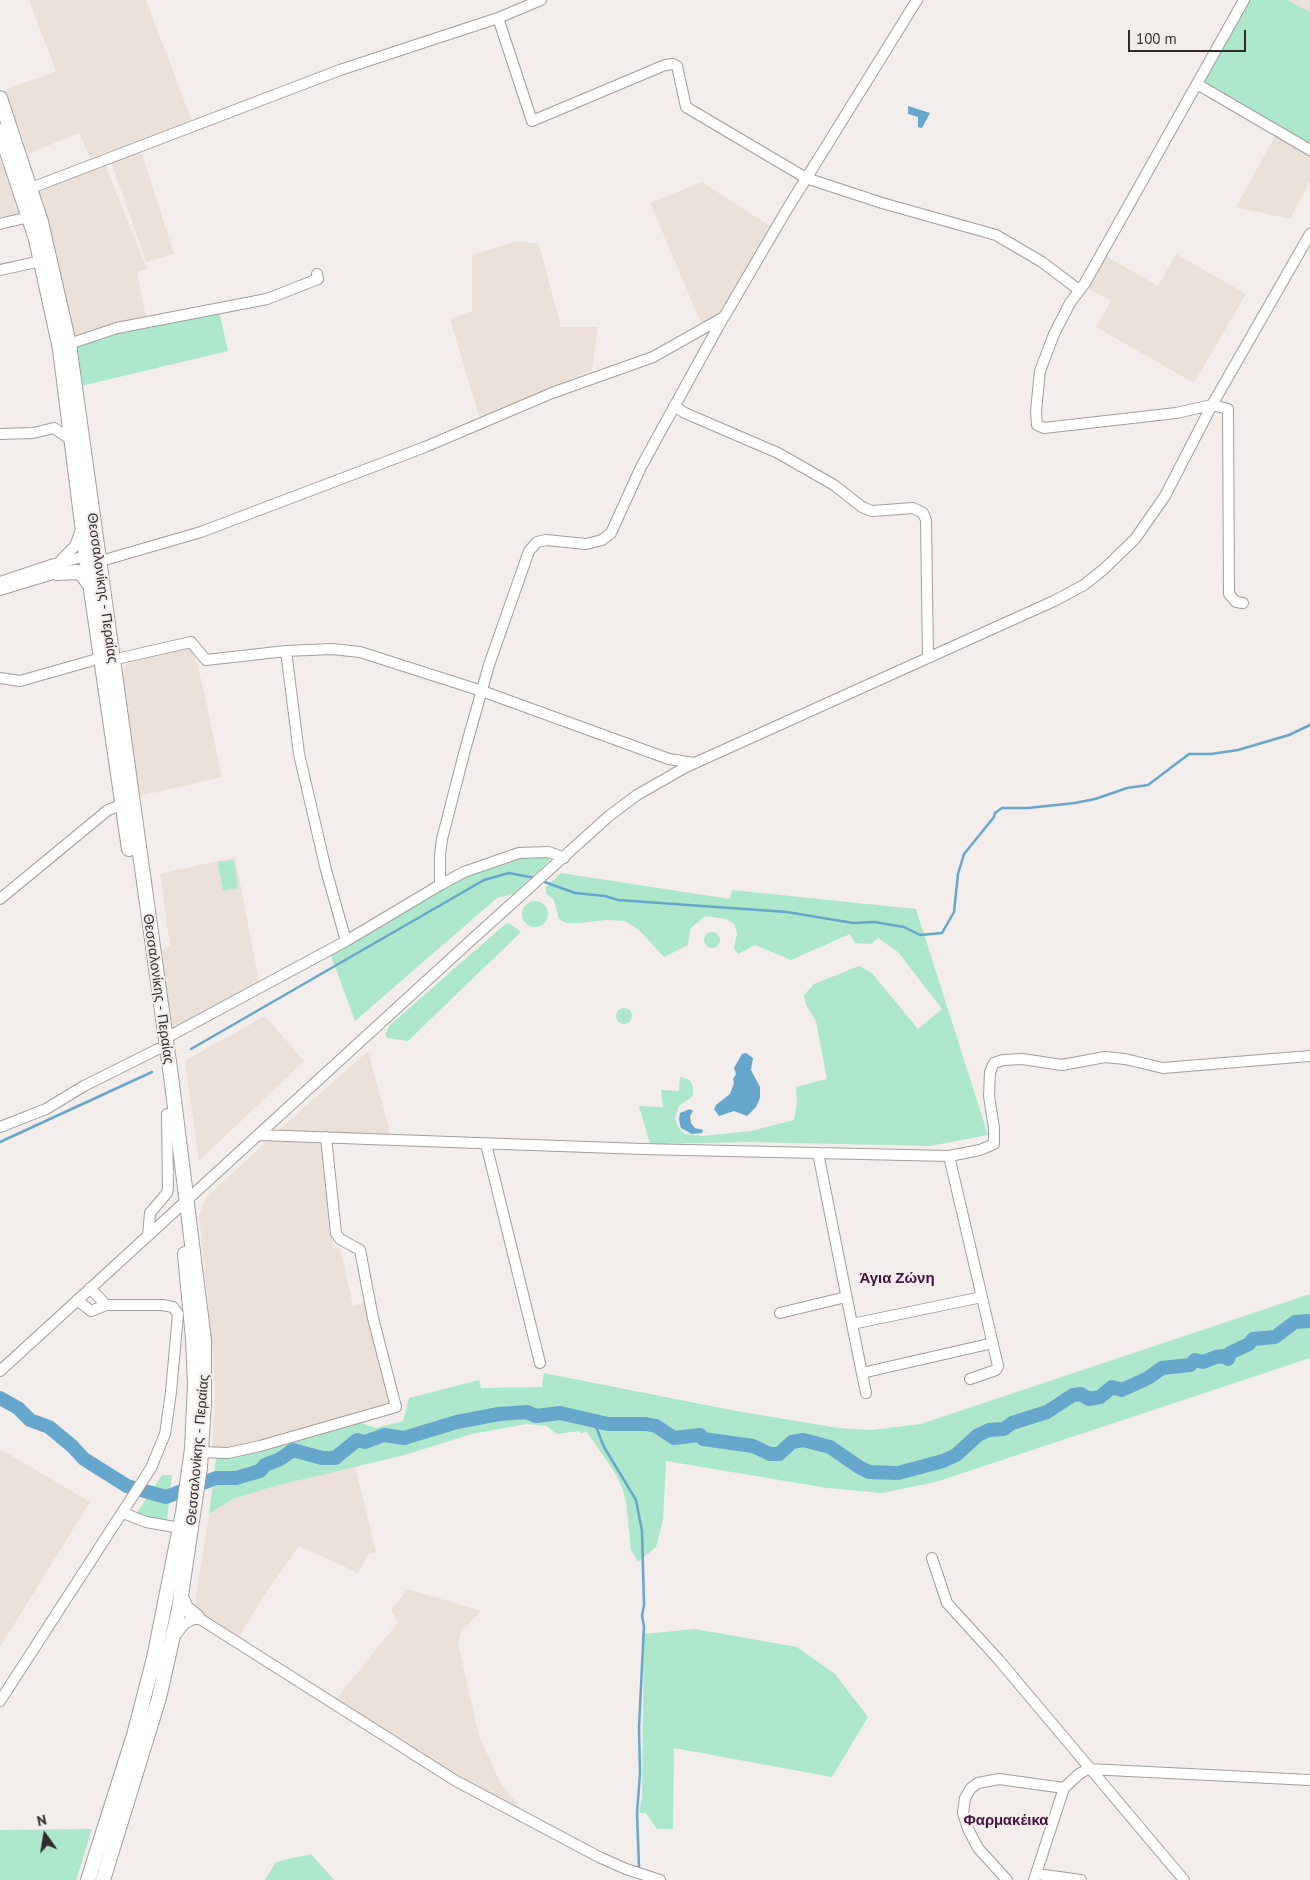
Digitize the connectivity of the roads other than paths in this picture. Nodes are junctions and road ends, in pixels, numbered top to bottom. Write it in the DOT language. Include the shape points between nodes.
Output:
graph roads {
  1 [pos="541,0"];
  2 [pos="917,0"];
  3 [pos="1244,0"];
  4 [pos="498,18"];
  5 [pos="1197,84"];
  6 [pos="0,98"];
  7 [pos="0,131"];
  8 [pos="1310,150"];
  9 [pos="806,178"];
  10 [pos="32,188"];
  11 [pos="29,216"];
  12 [pos="0,224"];
  13 [pos="1310,234"];
  14 [pos="41,261"];
  15 [pos="0,270"];
  16 [pos="318,274"];
  17 [pos="1079,290"];
  18 [pos="724,317"];
  19 [pos="69,344"];
  20 [pos="1212,405"];
  21 [pos="674,406"];
  22 [pos="0,434"];
  23 [pos="72,441"];
  24 [pos="83,524"];
  25 [pos="92,559"];
  26 [pos="56,569"];
  27 [pos="0,582"];
  28 [pos="91,588"];
  29 [pos="0,590"];
  30 [pos="1243,603"];
  31 [pos="286,651"];
  32 [pos="928,658"];
  33 [pos="106,659"];
  34 [pos="0,678"];
  35 [pos="482,691"];
  36 [pos="662,756"];
  37 [pos="695,763"];
  38 [pos="666,777"];
  39 [pos="122,805"];
  40 [pos="564,858"];
  41 [pos="440,884"];
  42 [pos="0,899"];
  43 [pos="346,941"];
  44 [pos="162,1048"];
  45 [pos="1310,1056"];
  46 [pos="167,1082"];
  47 [pos="167,1114"];
  48 [pos="0,1127"];
  49 [pos="259,1135"];
  50 [pos="326,1137"];
  51 [pos="486,1144"];
  52 [pos="818,1153"];
  53 [pos="949,1156"];
  54 [pos="183,1204"];
  55 [pos="148,1236"];
  56 [pos="90,1288"];
  57 [pos="846,1297"];
  58 [pos="982,1297"];
  59 [pos="77,1300"];
  60 [pos="106,1305"];
  61 [pos="780,1313"];
  62 [pos="852,1324"];
  63 [pos="993,1343"];
  64 [pos="540,1364"];
  65 [pos="0,1371"];
  66 [pos="862,1373"];
  67 [pos="970,1379"];
  68 [pos="866,1393"];
  69 [pos="201,1452"];
  70 [pos="195,1468"];
  71 [pos="189,1512"];
  72 [pos="123,1513"];
  73 [pos="180,1528"];
  74 [pos="932,1558"];
  75 [pos="181,1597"];
  76 [pos="197,1618"];
  77 [pos="172,1641"];
  78 [pos="0,1701"];
  79 [pos="1088,1769"];
  80 [pos="1310,1780"];
  81 [pos="1064,1788"];
  82 [pos="626,1869"];
  83 [pos="1036,1877"];
  84 [pos="88,1880"];
  85 [pos="103,1880"];
  86 [pos="622,1880"];
  87 [pos="660,1880"];
  88 [pos="1007,1880"];
  89 [pos="1081,1880"];
  90 [pos="1184,1880"];
  1 -- 4 [label="street"];
  2 -- 9 [label="street"];
  3 -- 5 [label="street"];
  4 -- 9 [label="street" via="532,121 673,64 677,66 686,107"];
  4 -- 10 [label="street" via="340,70"];
  5 -- 8 [label="street"];
  5 -- 17 [label="street"];
  6 -- 10 [label="main road, Θεσσαλονίκης - Περαίας"];
  7 -- 11 [label="main road, Θεσσαλονίκης - Περαίας"];
  9 -- 17 [label="street" via="996,234 1042,262"];
  9 -- 18 [label="street"];
  10 -- 19 [label="main road, Θεσσαλονίκης - Περαίας"];
  11 -- 12 [label="street"];
  11 -- 14 [label="main road, Θεσσαλονίκης - Περαίας"];
  13 -- 20 [label="street"];
  14 -- 15 [label="street"];
  14 -- 23 [label="main road, Θεσσαλονίκης - Περαίας" via="60,349"];
  16 -- 19 [label="street" via="318,279 267,299 117,328"];
  17 -- 20 [label="street" via="1054,334 1040,371 1037,425 1044,428 1176,413"];
  18 -- 21 [label="street"];
  18 -- 25 [label="street" via="653,357 552,393 253,514 168,543"];
  19 -- 25 [label="main road, Θεσσαλονίκης - Περαίας"];
  20 -- 30 [label="street" via="1228,410 1229,594 1236,602"];
  20 -- 32 [label="street" via="1165,496 1135,539 1104,569 1084,585 1054,601"];
  21 -- 32 [label="street" via="685,414 778,453 834,485 862,507 872,511 913,508 923,513 926,520"];
  21 -- 35 [label="street" via="640,467 607,538 586,544 546,540 537,542 529,551"];
  22 -- 23 [label="street" via="33,433 54,428"];
  23 -- 24 [label="main road, Θεσσαλονίκης - Περαίας"];
  24 -- 25 [label="main road, Θεσσαλονίκης - Περαίας"];
  24 -- 26 [label="street" via="75,546"];
  25 -- 26 [label="street"];
  25 -- 28 [label="main road, Θεσσαλονίκης - Περαίας"];
  25 -- 33 [label="main road, Θεσσαλονίκης - Περαίας"];
  26 -- 27 [label="street"];
  26 -- 28 [label="main road" via="83,575"];
  26 -- 29 [label="street"];
  28 -- 33 [label="main road, Θεσσαλονίκης - Περαίας"];
  31 -- 33 [label="street" via="206,660 191,642"];
  31 -- 35 [label="street" via="332,649 360,652"];
  31 -- 43 [label="street" via="299,754"];
  32 -- 37 [label="street"];
  33 -- 34 [label="street" via="20,681"];
  33 -- 39 [label="main road, Θεσσαλονίκης - Περαίας"];
  33 -- 44 [label="main road, Θεσσαλονίκης - Περαίας"];
  35 -- 36 [label="street"];
  35 -- 41 [label="street" via="442,839"];
  36 -- 37 [label="street"];
  36 -- 38 [label="street" via="667,766"];
  37 -- 38 [label="street"];
  38 -- 40 [label="street" via="609,816"];
  39 -- 42 [label="street" via="108,810"];
  39 -- 44 [label="main road, Θεσσαλονίκης - Περαίας"];
  40 -- 41 [label="street" via="548,852 519,853"];
  40 -- 49 [label="street"];
  41 -- 43 [label="street"];
  43 -- 44 [label="street"];
  44 -- 46 [label="main road, Θεσσαλονίκης - Περαίας"];
  44 -- 48 [label="street" via="84,1086 46,1109"];
  45 -- 53 [label="street" via="1163,1068 1105,1057 1062,1065 1003,1060 994,1063 990,1072 994,1144"];
  46 -- 47 [label="main road, Θεσσαλονίκης - Περαίας"];
  46 -- 54 [label="main road, Θεσσαλονίκης - Περαίας"];
  47 -- 54 [label="main road, Θεσσαλονίκης - Περαίας"];
  47 -- 55 [label="street" via="168,1188 150,1213"];
  49 -- 50 [label="street"];
  49 -- 54 [label="street"];
  50 -- 51 [label="street"];
  50 -- 69 [label="street" via="336,1233 340,1239 360,1250 373,1318 396,1407 260,1446 228,1453"];
  51 -- 52 [label="street"];
  51 -- 64 [label="street"];
  52 -- 53 [label="street"];
  52 -- 57 [label="street"];
  53 -- 58 [label="street"];
  54 -- 55 [label="street"];
  54 -- 69 [label="main road, Θεσσαλονίκης - Περαίας" via="205,1348"];
  54 -- 70 [label="main road, Θεσσαλονίκης - Περαίας" via="195,1363"];
  55 -- 56 [label="street"];
  56 -- 59 [label="street"];
  56 -- 60 [label="street"];
  57 -- 61 [label="street"];
  57 -- 62 [label="street"];
  58 -- 62 [label="street"];
  58 -- 63 [label="street"];
  59 -- 60 [label="street" via="91,1311"];
  59 -- 65 [label="street"];
  60 -- 72 [label="street" via="162,1305 173,1307 178,1314 167,1424 151,1468"];
  62 -- 66 [label="street"];
  63 -- 66 [label="street"];
  63 -- 67 [label="street" via="997,1369"];
  66 -- 68 [label="street"];
  69 -- 70 [label="main road, Θεσσαλονίκης - Περαίας"];
  70 -- 71 [label="main road, Θεσσαλονίκης - Περαίας"];
  71 -- 73 [label="main road, Θεσσαλονίκης - Περαίας"];
  71 -- 75 [label="main road, Θεσσαλονίκης - Περαίας"];
  72 -- 73 [label="street" via="146,1522"];
  72 -- 78 [label="street"];
  73 -- 84 [label="main road, Θεσσαλονίκης - Περαίας" via="152,1666 134,1735"];
  74 -- 79 [label="street" via="947,1603 1017,1681"];
  75 -- 76 [label="main road" via="186,1608"];
  75 -- 77 [label="main road, Θεσσαλονίκης - Περαίας"];
  76 -- 77 [label="street" via="184,1624"];
  76 -- 82 [label="street" via="456,1781"];
  77 -- 85 [label="main road, Θεσσαλονίκης - Περαίας" via="144,1748"];
  79 -- 80 [label="street"];
  79 -- 81 [label="street"];
  79 -- 90 [label="street"];
  81 -- 83 [label="street"];
  81 -- 88 [label="street" via="999,1778 971,1788 965,1798 963,1813 968,1829 978,1848"];
  82 -- 86 [label="street"];
  82 -- 87 [label="street"];
  83 -- 89 [label="street"];
}
